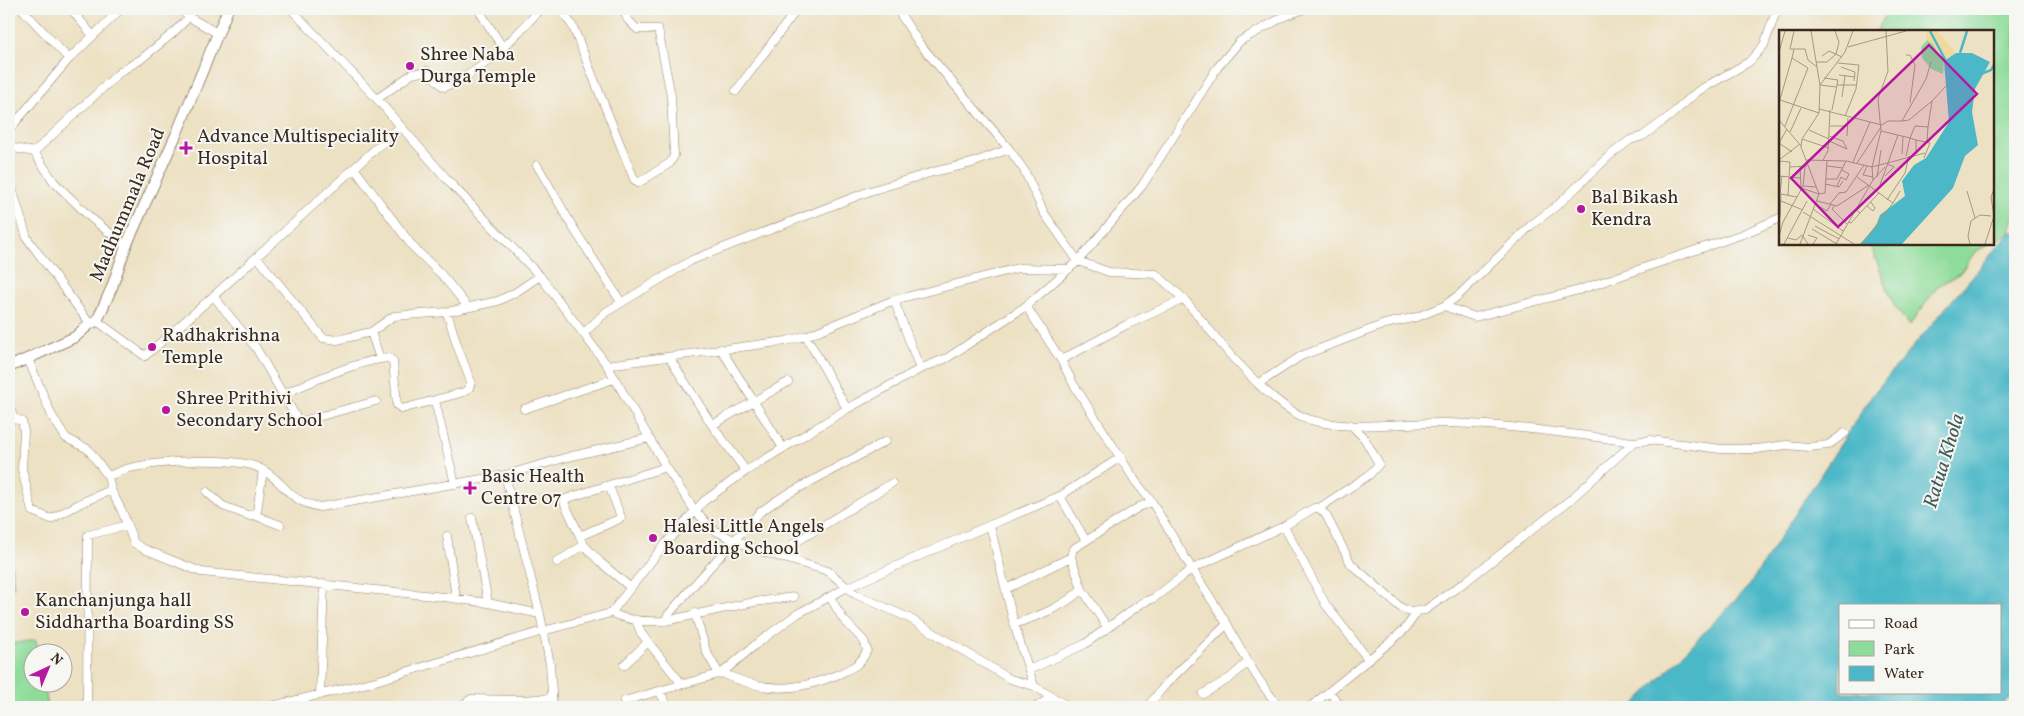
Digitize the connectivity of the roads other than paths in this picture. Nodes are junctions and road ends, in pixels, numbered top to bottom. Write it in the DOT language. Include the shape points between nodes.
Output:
graph roads {
  1 [pos="22,9"];
  2 [pos="71,9"];
  3 [pos="121,9"];
  4 [pos="180,9"];
  5 [pos="228,9"];
  6 [pos="290,9"];
  7 [pos="478,9"];
  8 [pos="541,9"];
  9 [pos="561,9"];
  10 [pos="623,9"];
  11 [pos="795,9"];
  12 [pos="897,9"];
  13 [pos="1304,9"];
  14 [pos="1777,9"];
  15 [pos="189,17"];
  16 [pos="217,33"];
  17 [pos="93,36"];
  18 [pos="503,48"];
  19 [pos="69,59"];
  20 [pos="736,91"];
  21 [pos="377,99"];
  22 [pos="9,114"];
  23 [pos="15,120"];
  24 [pos="400,127"];
  25 [pos="9,130"];
  26 [pos="9,147"];
  27 [pos="1009,149"];
  28 [pos="34,152"];
  29 [pos="537,165"];
  30 [pos="354,168"];
  31 [pos="9,178"];
  32 [pos="1779,218"];
  33 [pos="126,246"];
  34 [pos="257,257"];
  35 [pos="1078,261"];
  36 [pos="1069,269"];
  37 [pos="540,276"];
  38 [pos="214,297"];
  39 [pos="1184,299"];
  40 [pos="894,300"];
  41 [pos="621,302"];
  42 [pos="1026,306"];
  43 [pos="1444,306"];
  44 [pos="468,307"];
  45 [pos="448,312"];
  46 [pos="93,323"];
  47 [pos="371,332"];
  48 [pos="584,332"];
  49 [pos="806,336"];
  50 [pos="721,349"];
  51 [pos="669,357"];
  52 [pos="28,359"];
  53 [pos="380,359"];
  54 [pos="1061,360"];
  55 [pos="607,365"];
  56 [pos="9,367"];
  57 [pos="920,369"];
  58 [pos="614,379"];
  59 [pos="788,382"];
  60 [pos="1258,384"];
  61 [pos="284,394"];
  62 [pos="376,401"];
  63 [pos="434,401"];
  64 [pos="752,402"];
  65 [pos="9,406"];
  66 [pos="524,409"];
  67 [pos="846,409"];
  68 [pos="712,425"];
  69 [pos="1351,426"];
  70 [pos="1845,433"];
  71 [pos="649,438"];
  72 [pos="886,441"];
  73 [pos="1634,442"];
  74 [pos="783,448"];
  75 [pos="1121,457"];
  76 [pos="666,467"];
  77 [pos="263,470"];
  78 [pos="746,471"];
  79 [pos="505,475"];
  80 [pos="108,476"];
  81 [pos="892,482"];
  82 [pos="455,484"];
  83 [pos="609,486"];
  84 [pos="111,490"];
  85 [pos="208,492"];
  86 [pos="1060,496"];
  87 [pos="1152,502"];
  88 [pos="1318,508"];
  89 [pos="695,511"];
  90 [pos="254,515"];
  91 [pos="472,518"];
  92 [pos="128,524"];
  93 [pos="280,525"];
  94 [pos="990,525"];
  95 [pos="1284,526"];
  96 [pos="447,536"];
  97 [pos="580,536"];
  98 [pos="736,541"];
  99 [pos="1086,541"];
  100 [pos="584,545"];
  101 [pos="1071,557"];
  102 [pos="785,558"];
  103 [pos="557,562"];
  104 [pos="1192,569"];
  105 [pos="324,584"];
  106 [pos="630,588"];
  107 [pos="846,588"];
  108 [pos="1006,589"];
  109 [pos="1082,589"];
  110 [pos="794,597"];
  111 [pos="456,598"];
  112 [pos="830,598"];
  113 [pos="488,603"];
  114 [pos="1418,611"];
  115 [pos="611,613"];
  116 [pos="540,614"];
  117 [pos="695,614"];
  118 [pos="636,620"];
  119 [pos="665,621"];
  120 [pos="1014,624"];
  121 [pos="1227,624"];
  122 [pos="1107,627"];
  123 [pos="543,631"];
  124 [pos="648,642"];
  125 [pos="1368,659"];
  126 [pos="1248,662"];
  127 [pos="624,665"];
  128 [pos="1028,670"];
  129 [pos="720,674"];
  130 [pos="682,684"];
  131 [pos="1034,686"];
  132 [pos="660,692"];
  133 [pos="1330,693"];
  134 [pos="1203,694"];
  135 [pos="320,695"];
  136 [pos="1051,697"];
  137 [pos="552,698"];
  138 [pos="624,701"];
  139 [pos="87,707"];
  140 [pos="268,707"];
  141 [pos="464,707"];
  142 [pos="553,707"];
  143 [pos="668,707"];
  144 [pos="1036,707"];
  145 [pos="1069,707"];
  146 [pos="1147,707"];
  147 [pos="1280,707"];
  148 [pos="1310,707"];
  149 [pos="1342,707"];
  1 -- 19 [label="street"];
  2 -- 17 [label="street"];
  3 -- 17 [label="street"];
  4 -- 15 [label="street"];
  5 -- 16 [label="street, Madhummala Road"];
  6 -- 21 [label="street"];
  7 -- 18 [label="street"];
  8 -- 18 [label="street"];
  9 -- 10 [label="street" via="573,27 634,180 638,183 670,163 674,156 671,96 658,29 637,29"];
  11 -- 20 [label="street"];
  12 -- 27 [label="street" via="919,43"];
  13 -- 35 [label="street" via="1240,41 1218,68 1142,186"];
  14 -- 43 [label="street" via="1764,45 1749,62 1698,91 1644,136 1630,140 1609,156 1560,204 1530,226"];
  15 -- 16 [label="street"];
  15 -- 28 [label="street" via="140,60 121,72"];
  16 -- 33 [label="street, Madhummala Road"];
  17 -- 19 [label="street"];
  18 -- 21 [label="street" via="454,84 444,87 427,71 412,74"];
  19 -- 23 [label="street"];
  21 -- 24 [label="street"];
  22 -- 23 [label="street"];
  23 -- 25 [label="street"];
  24 -- 30 [label="street"];
  24 -- 37 [label="street"];
  26 -- 28 [label="street"];
  27 -- 35 [label="street" via="1024,170 1044,213"];
  27 -- 41 [label="street" via="972,163 870,191 692,260"];
  28 -- 33 [label="street" via="54,182"];
  29 -- 41 [label="street"];
  30 -- 34 [label="street"];
  30 -- 44 [label="street" via="413,247"];
  31 -- 46 [label="street" via="27,238"];
  32 -- 43 [label="street" via="1743,234 1579,290 1475,317"];
  33 -- 46 [label="street, Madhummala Road" via="112,287"];
  34 -- 38 [label="street"];
  34 -- 47 [label="street" via="322,338 337,340"];
  35 -- 36 [label="street"];
  35 -- 39 [label="street" via="1109,272 1156,274"];
  36 -- 40 [label="street" via="1018,268"];
  36 -- 42 [label="street"];
  37 -- 44 [label="street" via="498,301"];
  37 -- 48 [label="street"];
  38 -- 46 [label="street" via="145,356"];
  38 -- 61 [label="street" via="256,348"];
  39 -- 54 [label="street"];
  39 -- 60 [label="street"];
  40 -- 49 [label="street"];
  40 -- 57 [label="street"];
  41 -- 48 [label="street"];
  42 -- 54 [label="street"];
  42 -- 57 [label="street" via="947,358"];
  43 -- 60 [label="street" via="1301,356"];
  44 -- 45 [label="street"];
  45 -- 47 [label="street" via="394,316"];
  45 -- 63 [label="street" via="471,382 470,388 464,392"];
  46 -- 52 [label="street, Madhummala Road" via="75,337"];
  47 -- 53 [label="street"];
  48 -- 55 [label="street"];
  49 -- 50 [label="street"];
  49 -- 67 [label="street"];
  50 -- 51 [label="street"];
  50 -- 64 [label="street"];
  51 -- 55 [label="street"];
  51 -- 68 [label="street"];
  52 -- 56 [label="street, Madhummala Road"];
  52 -- 80 [label="street" via="52,416 66,438 88,449"];
  53 -- 61 [label="street" via="313,380"];
  53 -- 63 [label="street" via="393,361 397,405 402,409"];
  54 -- 75 [label="street"];
  55 -- 58 [label="street"];
  57 -- 67 [label="street"];
  58 -- 66 [label="street"];
  58 -- 71 [label="street"];
  59 -- 64 [label="street"];
  60 -- 69 [label="street" via="1295,413 1314,421"];
  61 -- 62 [label="street" via="299,422"];
  63 -- 82 [label="street"];
  64 -- 68 [label="street"];
  64 -- 74 [label="street"];
  65 -- 84 [label="street" via="14,419 22,421 22,469 32,511 51,520"];
  67 -- 74 [label="street"];
  68 -- 78 [label="street"];
  69 -- 73 [label="street" via="1447,423 1532,428"];
  69 -- 88 [label="street" via="1364,438 1379,464 1369,475"];
  70 -- 73 [label="street" via="1828,445 1809,447 1786,445 1721,449 1650,440"];
  71 -- 76 [label="street"];
  71 -- 79 [label="street"];
  72 -- 98 [label="street" via="782,497 760,512"];
  73 -- 114 [label="street" via="1563,506 1464,582 1425,610"];
  74 -- 78 [label="street"];
  75 -- 86 [label="street"];
  75 -- 87 [label="street"];
  76 -- 83 [label="street"];
  76 -- 89 [label="street"];
  77 -- 80 [label="street" via="249,464 208,461 159,463"];
  77 -- 82 [label="street" via="298,500 320,507"];
  77 -- 90 [label="street"];
  78 -- 89 [label="street"];
  79 -- 82 [label="street"];
  79 -- 116 [label="street"];
  80 -- 84 [label="street"];
  81 -- 102 [label="street" via="794,544"];
  83 -- 97 [label="street" via="621,517"];
  83 -- 97 [label="street" via="565,499"];
  84 -- 92 [label="street"];
  85 -- 90 [label="street" via="222,506"];
  86 -- 94 [label="street"];
  86 -- 99 [label="street"];
  87 -- 99 [label="street"];
  87 -- 104 [label="street"];
  88 -- 95 [label="street"];
  88 -- 114 [label="street" via="1326,515 1351,564 1400,607 1410,612"];
  89 -- 98 [label="street" via="714,530"];
  89 -- 106 [label="street"];
  90 -- 93 [label="street"];
  91 -- 113 [label="street"];
  92 -- 105 [label="street" via="134,543 201,572"];
  92 -- 139 [label="street" via="88,535"];
  94 -- 107 [label="street"];
  94 -- 108 [label="street"];
  95 -- 104 [label="street"];
  95 -- 125 [label="street" via="1326,605"];
  96 -- 111 [label="street"];
  97 -- 100 [label="street"];
  98 -- 102 [label="street"];
  98 -- 119 [label="street"];
  99 -- 101 [label="street" via="1073,549"];
  100 -- 103 [label="street"];
  100 -- 106 [label="street"];
  101 -- 108 [label="street"];
  101 -- 109 [label="street"];
  102 -- 107 [label="street" via="828,572"];
  104 -- 121 [label="street"];
  104 -- 122 [label="street" via="1154,598"];
  105 -- 111 [label="street"];
  105 -- 135 [label="street"];
  106 -- 115 [label="street"];
  107 -- 112 [label="street"];
  107 -- 131 [label="street" via="915,621 1010,679"];
  108 -- 120 [label="street"];
  109 -- 120 [label="street" via="1060,605"];
  109 -- 122 [label="street"];
  110 -- 117 [label="street"];
  111 -- 113 [label="street"];
  112 -- 129 [label="street" via="781,625"];
  112 -- 129 [label="street" via="843,619 864,641 867,650 857,666 797,688 772,688"];
  113 -- 116 [label="street"];
  114 -- 125 [label="street" via="1405,629"];
  115 -- 118 [label="street"];
  115 -- 123 [label="street"];
  116 -- 123 [label="street"];
  117 -- 119 [label="street"];
  117 -- 129 [label="street" via="706,651"];
  118 -- 119 [label="street"];
  118 -- 124 [label="street"];
  120 -- 128 [label="street"];
  121 -- 126 [label="street"];
  121 -- 146 [label="street"];
  122 -- 128 [label="street" via="1085,644"];
  123 -- 135 [label="street"];
  123 -- 137 [label="street" via="550,664"];
  124 -- 127 [label="street"];
  124 -- 130 [label="street"];
  125 -- 133 [label="street"];
  126 -- 134 [label="street" via="1230,678"];
  126 -- 147 [label="street"];
  128 -- 131 [label="street"];
  129 -- 130 [label="street"];
  130 -- 132 [label="street"];
  131 -- 136 [label="street"];
  132 -- 138 [label="street"];
  132 -- 143 [label="street"];
  133 -- 148 [label="street"];
  133 -- 149 [label="street"];
  135 -- 140 [label="street"];
  136 -- 144 [label="street"];
  136 -- 145 [label="street"];
  137 -- 141 [label="street" via="471,699"];
  137 -- 142 [label="street"];
}
